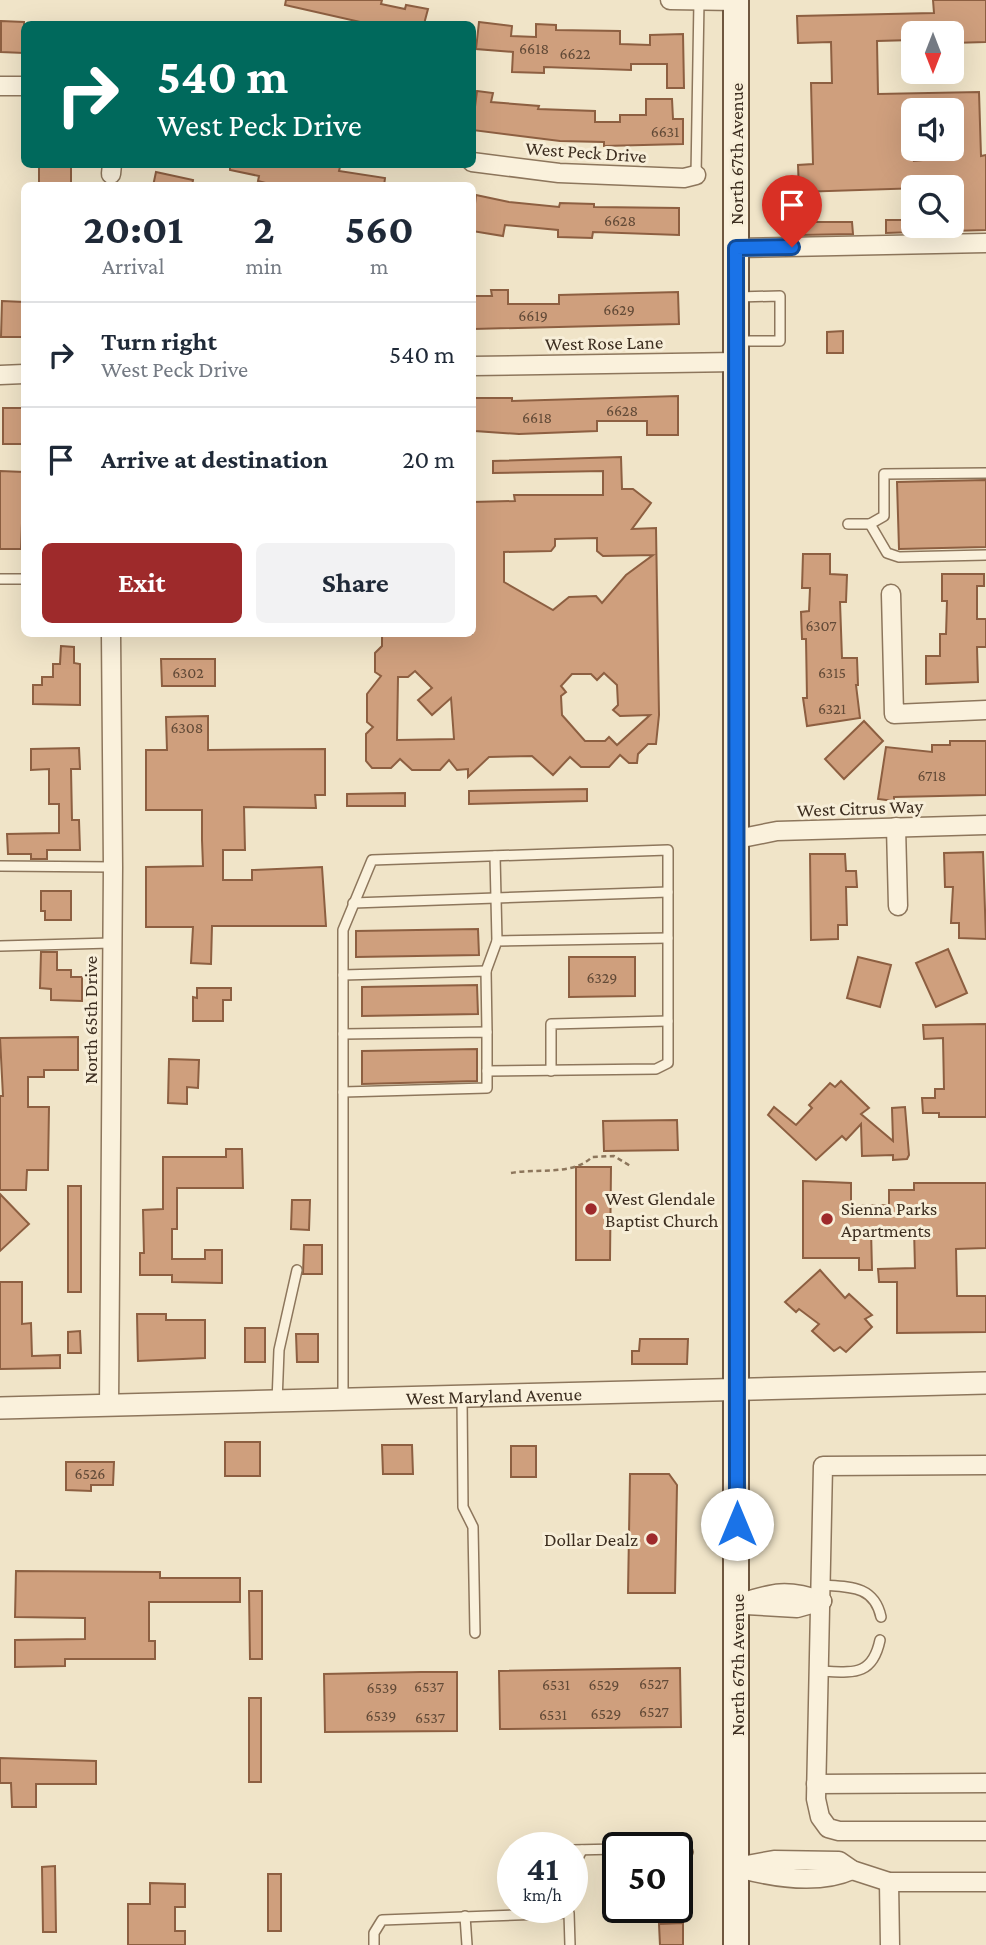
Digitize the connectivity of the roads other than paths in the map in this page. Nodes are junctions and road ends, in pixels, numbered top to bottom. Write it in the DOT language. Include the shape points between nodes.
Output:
graph roads {
  1 [pos="670,0"];
  2 [pos="699,1"];
  3 [pos="736,1"];
  4 [pos="0,86"];
  5 [pos="21,86"];
  6 [pos="476,162"];
  7 [pos="696,175"];
  8 [pos="986,243"];
  9 [pos="736,248"];
  10 [pos="736,297"];
  11 [pos="736,352"];
  12 [pos="476,366"];
  13 [pos="21,374"];
  14 [pos="0,375"];
  15 [pos="986,473"];
  16 [pos="848,524"];
  17 [pos="870,524"];
  18 [pos="986,555"];
  19 [pos="0,579"];
  20 [pos="21,579"];
  21 [pos="891,594"];
  22 [pos="111,637"];
  23 [pos="986,710"];
  24 [pos="986,825"];
  25 [pos="896,827"];
  26 [pos="737,839"];
  27 [pos="495,856"];
  28 [pos="0,866"];
  29 [pos="113,867"];
  30 [pos="668,892"];
  31 [pos="496,898"];
  32 [pos="353,902"];
  33 [pos="898,906"];
  34 [pos="668,938"];
  35 [pos="497,941"];
  36 [pos="111,943"];
  37 [pos="0,946"];
  38 [pos="486,971"];
  39 [pos="343,975"];
  40 [pos="668,1021"];
  41 [pos="487,1032"];
  42 [pos="343,1034"];
  43 [pos="487,1071"];
  44 [pos="551,1071"];
  45 [pos="343,1092"];
  46 [pos="297,1270"];
  47 [pos="986,1383"];
  48 [pos="737,1392"];
  49 [pos="462,1398"];
  50 [pos="343,1401"];
  51 [pos="277,1403"];
  52 [pos="109,1406"];
  53 [pos="0,1408"];
  54 [pos="986,1465"];
  55 [pos="821,1593"];
  56 [pos="737,1604"];
  57 [pos="881,1617"];
  58 [pos="475,1633"];
  59 [pos="880,1640"];
  60 [pos="819,1671"];
  61 [pos="986,1783"];
  62 [pos="816,1784"];
  63 [pos="986,1831"];
  64 [pos="736,1867"];
  65 [pos="889,1882"];
  66 [pos="986,1882"];
  67 [pos="465,1916"];
  68 [pos="374,1945"];
  69 [pos="467,1945"];
  70 [pos="570,1945"];
  71 [pos="736,1945"];
  72 [pos="890,1945"];
  1 -- 2 [label="street"];
  2 -- 3 [label="street"];
  2 -- 7 [label="lane"];
  3 -- 9 [label="main road, North 67th Avenue"];
  4 -- 5 [label="street"];
  6 -- 7 [label="street, West Peck Drive" via="593,175"];
  8 -- 9 [label="street"];
  9 -- 10 [label="main road, North 67th Avenue"];
  10 -- 11 [label="main road, North 67th Avenue"];
  10 -- 11 [label="lane" via="780,296 780,341"];
  11 -- 12 [label="street, West Rose Lane"];
  11 -- 26 [label="main road, North 67th Avenue"];
  13 -- 14 [label="street"];
  15 -- 17 [label="lane" via="884,474 884,516"];
  16 -- 17 [label="lane"];
  17 -- 18 [label="lane" via="887,553 899,557"];
  19 -- 20 [label="lane"];
  21 -- 23 [label="street" via="894,714"];
  22 -- 29 [label="street, North 65th Drive"];
  24 -- 25 [label="street, West Citrus Way"];
  25 -- 26 [label="street, West Citrus Way" via="777,831"];
  25 -- 33 [label="street"];
  26 -- 48 [label="main road, North 67th Avenue"];
  27 -- 30 [label="lane" via="668,850"];
  27 -- 31 [label="lane"];
  27 -- 32 [label="lane" via="372,860"];
  28 -- 29 [label="lane"];
  29 -- 36 [label="street, North 65th Drive"];
  30 -- 31 [label="lane"];
  30 -- 34 [label="lane"];
  31 -- 32 [label="lane"];
  31 -- 35 [label="lane"];
  32 -- 39 [label="lane" via="343,930"];
  34 -- 35 [label="lane"];
  34 -- 40 [label="lane"];
  35 -- 38 [label="lane"];
  36 -- 37 [label="lane"];
  36 -- 52 [label="street, North 65th Drive"];
  38 -- 39 [label="lane"];
  38 -- 41 [label="lane"];
  39 -- 42 [label="lane"];
  40 -- 44 [label="lane" via="668,1063 656,1069"];
  40 -- 44 [label="lane" via="551,1024"];
  41 -- 42 [label="lane"];
  41 -- 43 [label="lane"];
  42 -- 45 [label="lane"];
  43 -- 44 [label="lane"];
  43 -- 45 [label="lane" via="487,1088"];
  45 -- 50 [label="lane"];
  46 -- 51 [label="lane" via="279,1350"];
  47 -- 48 [label="street, West Maryland Avenue"];
  48 -- 49 [label="street, West Maryland Avenue"];
  48 -- 56 [label="main road, North 67th Avenue"];
  49 -- 50 [label="street, West Maryland Avenue"];
  49 -- 58 [label="lane" via="463,1507 473,1527"];
  50 -- 51 [label="street, West Maryland Avenue"];
  51 -- 52 [label="street, West Maryland Avenue"];
  52 -- 53 [label="street, West Maryland Avenue"];
  54 -- 55 [label="street" via="823,1466"];
  55 -- 56 [label="street" via="775,1592"];
  55 -- 57 [label="lane" via="860,1588 878,1603"];
  55 -- 60 [label="street"];
  56 -- 64 [label="main road, North 67th Avenue"];
  59 -- 60 [label="lane" via="869,1666 854,1672"];
  60 -- 62 [label="street"];
  61 -- 62 [label="street"];
  62 -- 63 [label="street" via="820,1817 828,1828"];
  64 -- 65 [label="street" via="774,1877 836,1877 852,1870"];
  64 -- 71 [label="main road, North 67th Avenue"];
  65 -- 66 [label="street"];
  65 -- 72 [label="street"];
  67 -- 68 [label="lane" via="382,1920 374,1933"];
  67 -- 69 [label="lane"];
  67 -- 70 [label="lane" via="569,1913"];
}
